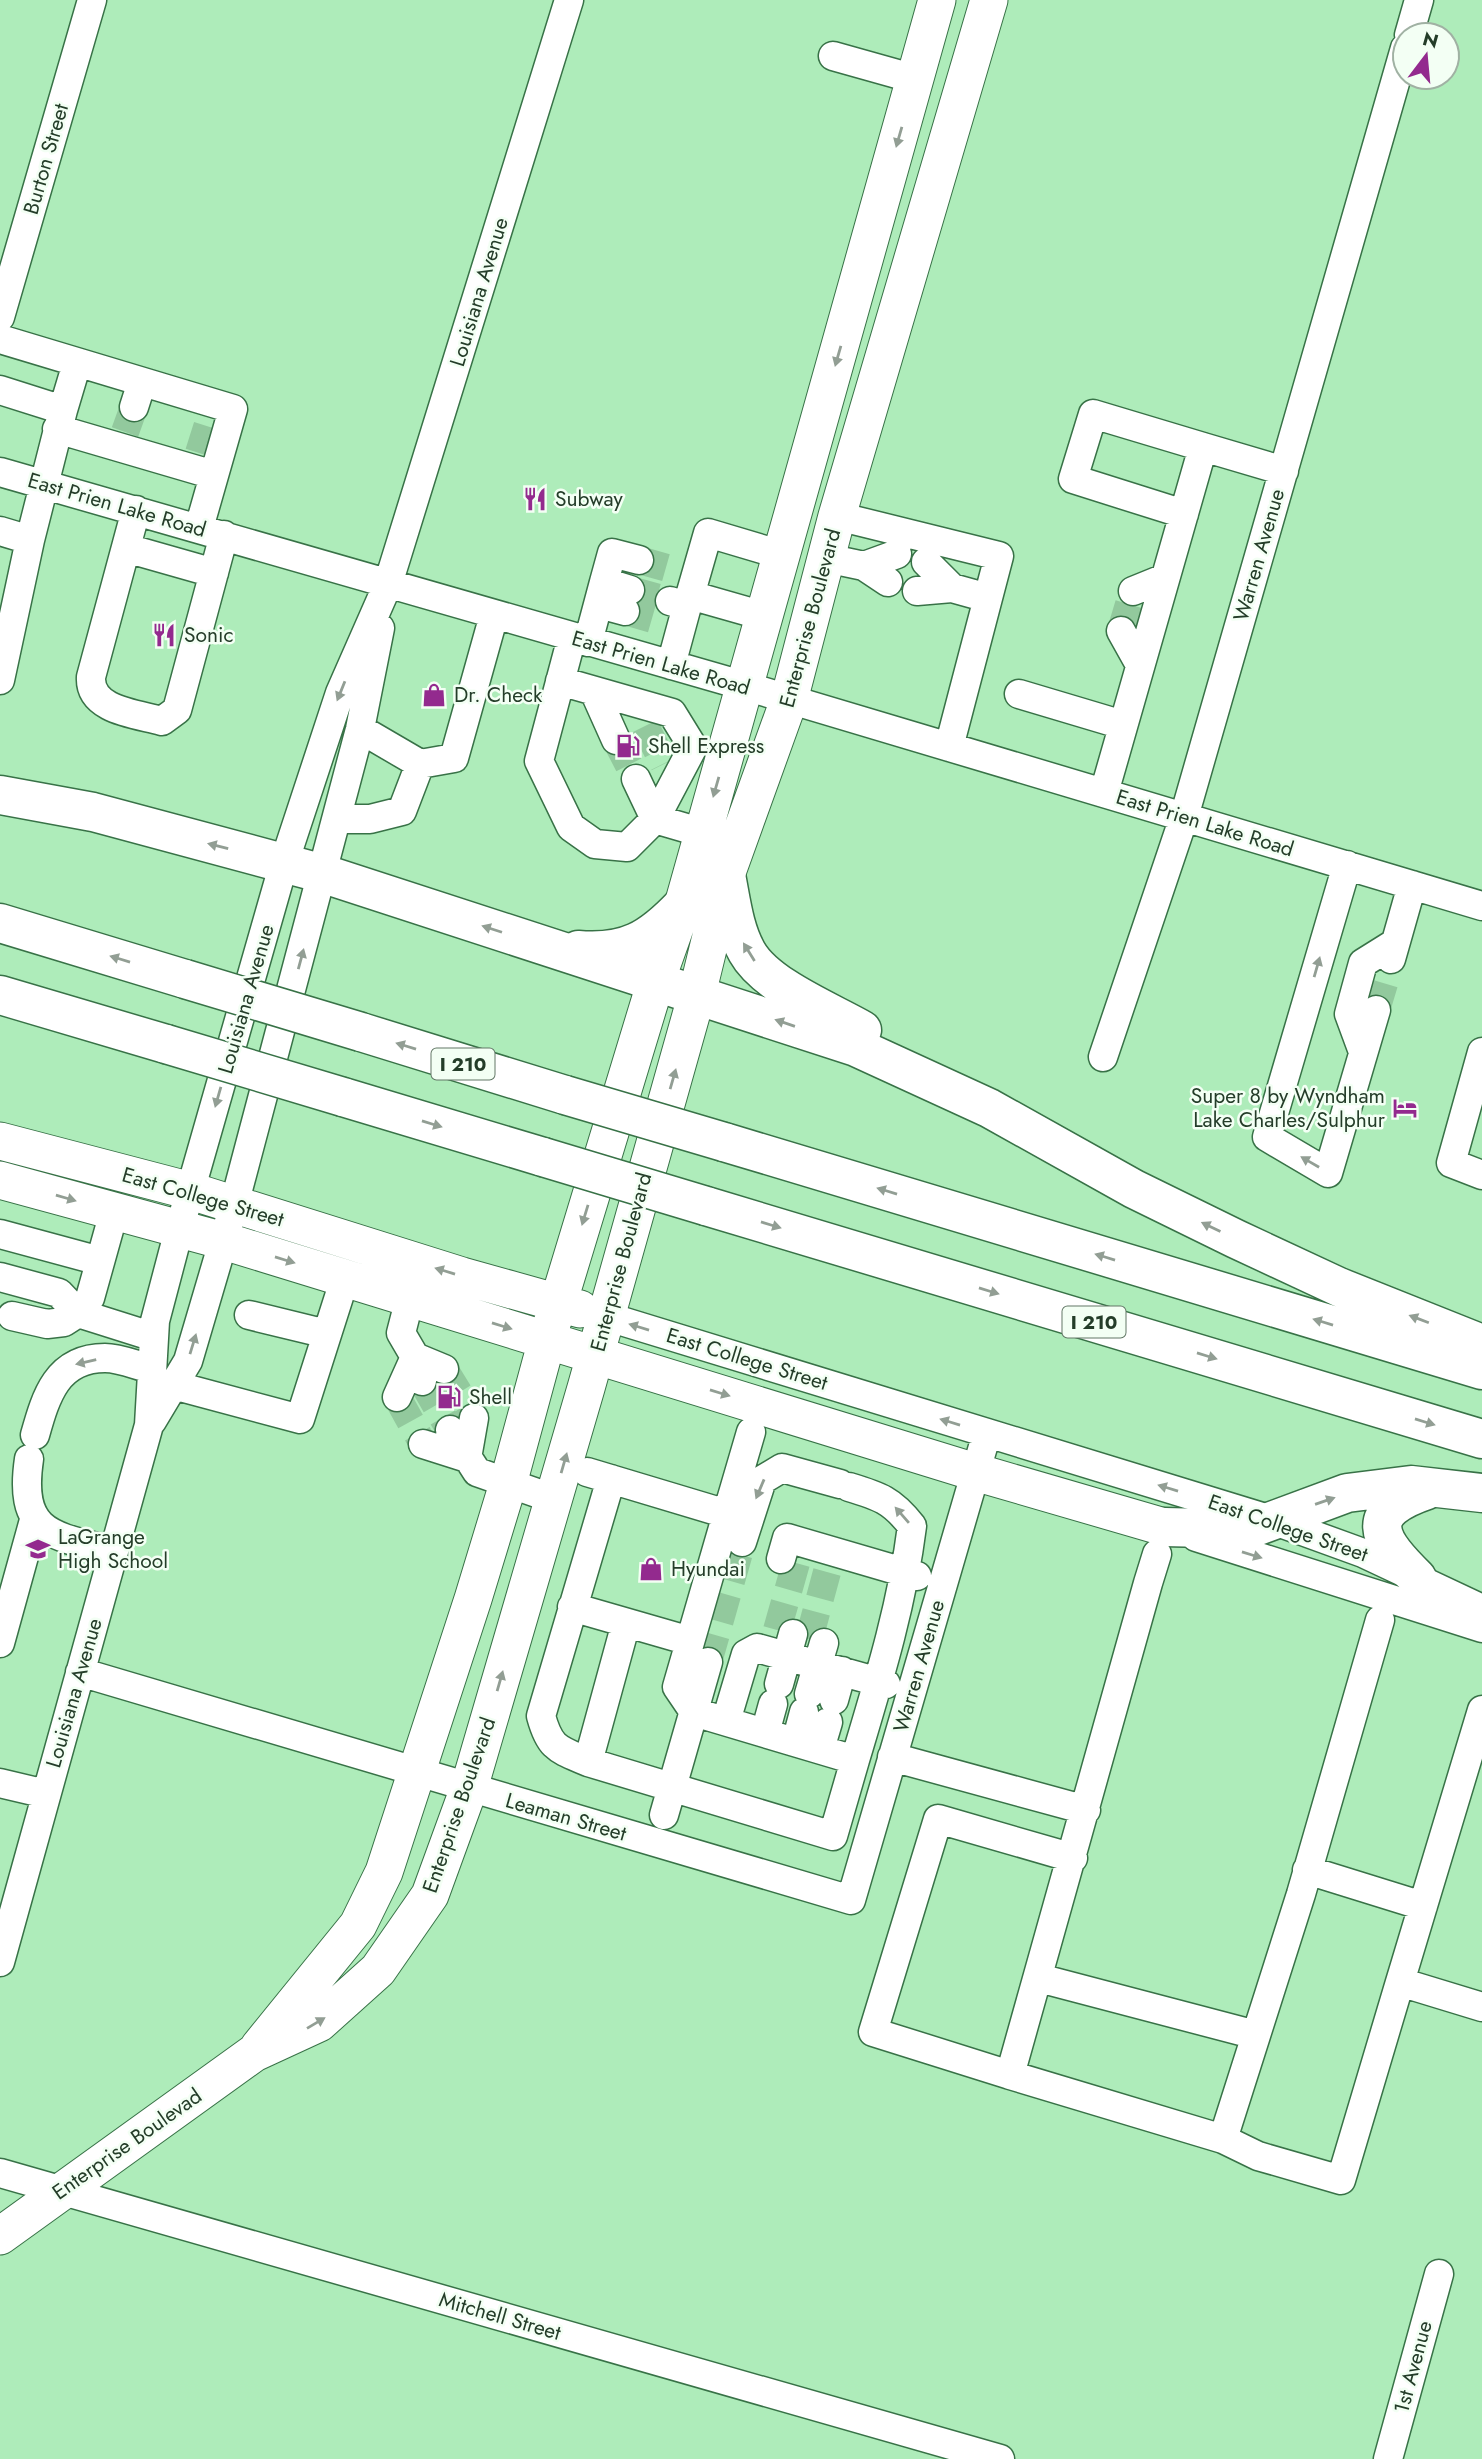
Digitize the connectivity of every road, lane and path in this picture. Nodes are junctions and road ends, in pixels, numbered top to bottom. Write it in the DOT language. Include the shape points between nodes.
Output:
graph roads {
  1 [pos="92,0"];
  2 [pos="569,0"];
  3 [pos="937,0"];
  4 [pos="989,0"];
  5 [pos="1419,0"];
  6 [pos="1413,21"];
  7 [pos="834,56"];
  8 [pos="915,79"];
  9 [pos="1393,91"];
  10 [pos="0,317"];
  11 [pos="0,339"];
  12 [pos="77,363"];
  13 [pos="0,390"];
  14 [pos="131,417"];
  15 [pos="60,419"];
  16 [pos="1203,447"];
  17 [pos="202,466"];
  18 [pos="1284,471"];
  19 [pos="0,472"];
  20 [pos="43,485"];
  21 [pos="796,504"];
  22 [pos="136,510"];
  23 [pos="1184,514"];
  24 [pos="837,516"];
  25 [pos="0,531"];
  26 [pos="212,532"];
  27 [pos="30,540"];
  28 [pos="126,548"];
  29 [pos="897,554"];
  30 [pos="782,555"];
  31 [pos="826,558"];
  32 [pos="639,560"];
  33 [pos="926,562"];
  34 [pos="864,566"];
  35 [pos="214,573"];
  36 [pos="1165,578"];
  37 [pos="888,582"];
  38 [pos="388,584"];
  39 [pos="952,588"];
  40 [pos="1133,590"];
  41 [pos="917,591"];
  42 [pos="988,598"];
  43 [pos="681,600"];
  44 [pos="494,615"];
  45 [pos="764,616"];
  46 [pos="1121,631"];
  47 [pos="580,639"];
  48 [pos="671,665"];
  49 [pos="1140,665"];
  50 [pos="0,680"];
  51 [pos="561,681"];
  52 [pos="745,686"];
  53 [pos="594,691"];
  54 [pos="1019,694"];
  55 [pos="789,701"];
  56 [pos="1123,725"];
  57 [pos="360,729"];
  58 [pos="616,740"];
  59 [pos="949,747"];
  60 [pos="420,764"];
  61 [pos="636,779"];
  62 [pos="1104,793"];
  63 [pos="0,795"];
  64 [pos="1184,817"];
  65 [pos="338,819"];
  66 [pos="654,819"];
  67 [pos="703,833"];
  68 [pos="284,863"];
  69 [pos="1347,865"];
  70 [pos="324,874"];
  71 [pos="726,875"];
  72 [pos="1412,885"];
  73 [pos="1481,902"];
  74 [pos="683,905"];
  75 [pos="0,923"];
  76 [pos="1395,943"];
  77 [pos="548,948"];
  78 [pos="1388,970"];
  79 [pos="656,981"];
  80 [pos="697,994"];
  81 [pos="0,995"];
  82 [pos="1376,1010"];
  83 [pos="1363,1052"];
  84 [pos="1482,1052"];
  85 [pos="1103,1057"];
  86 [pos="989,1108"];
  87 [pos="0,1141"];
  88 [pos="1482,1175"];
  89 [pos="0,1180"];
  90 [pos="191,1191"];
  91 [pos="234,1205"];
  92 [pos="114,1212"];
  93 [pos="179,1230"];
  94 [pos="0,1234"];
  95 [pos="224,1241"];
  96 [pos="100,1261"];
  97 [pos="0,1277"];
  98 [pos="345,1278"];
  99 [pos="410,1298"];
  100 [pos="558,1303"];
  101 [pos="78,1312"];
  102 [pos="249,1315"];
  103 [pos="12,1316"];
  104 [pos="605,1316"];
  105 [pos="327,1334"];
  106 [pos="154,1337"];
  107 [pos="547,1340"];
  108 [pos="1482,1344"];
  109 [pos="596,1354"];
  110 [pos="1482,1370"];
  111 [pos="163,1377"];
  112 [pos="397,1397"];
  113 [pos="462,1424"];
  114 [pos="751,1432"];
  115 [pos="987,1433"];
  116 [pos="1482,1439"];
  117 [pos="423,1444"];
  118 [pos="467,1458"];
  119 [pos="975,1472"];
  120 [pos="508,1484"];
  121 [pos="1436,1486"];
  122 [pos="1482,1493"];
  123 [pos="554,1499"];
  124 [pos="727,1514"];
  125 [pos="34,1520"];
  126 [pos="1275,1521"];
  127 [pos="1160,1541"];
  128 [pos="742,1542"];
  129 [pos="114,1550"];
  130 [pos="818,1559"];
  131 [pos="911,1574"];
  132 [pos="1417,1578"];
  133 [pos="572,1607"];
  134 [pos="1482,1609"];
  135 [pos="1380,1620"];
  136 [pos="626,1623"];
  137 [pos="1482,1628"];
  138 [pos="0,1643"];
  139 [pos="795,1648"];
  140 [pos="699,1652"];
  141 [pos="80,1672"];
  142 [pos="882,1683"];
  143 [pos="1482,1710"];
  144 [pos="694,1712"];
  145 [pos="726,1721"];
  146 [pos="765,1733"];
  147 [pos="808,1746"];
  148 [pos="892,1757"];
  149 [pos="855,1760"];
  150 [pos="588,1762"];
  151 [pos="416,1773"];
  152 [pos="0,1783"];
  153 [pos="673,1787"];
  154 [pos="469,1788"];
  155 [pos="46,1794"];
  156 [pos="1086,1810"];
  157 [pos="664,1815"];
  158 [pos="1073,1858"];
  159 [pos="1307,1870"];
  160 [pos="851,1900"];
  161 [pos="1423,1906"];
  162 [pos="0,1962"];
  163 [pos="1040,1978"];
  164 [pos="1400,1982"];
  165 [pos="1482,2007"];
  166 [pos="1256,2035"];
  167 [pos="254,2053"];
  168 [pos="1010,2075"];
  169 [pos="1223,2139"];
  170 [pos="0,2173"];
  171 [pos="62,2190"];
  172 [pos="0,2236"];
  173 [pos="1439,2274"];
  174 [pos="1000,2459"];
  175 [pos="1388,2459"];
  1 -- 10 [label="street, Burton Street"];
  2 -- 38 [label="street, Louisiana Avenue"];
  3 -- 8 [label="main road, Enterprise Boulevard"];
  4 -- 24 [label="main road, Enterprise Boulevard"];
  5 -- 6 [label="street"];
  7 -- 8 [label="street"];
  8 -- 21 [label="main road, Enterprise Boulevard, one-way"];
  9 -- 18 [label="street, Warren Avenue"];
  11 -- 12 [label="street"];
  12 -- 14 [label="street"];
  12 -- 15 [label="street"];
  13 -- 15 [label="street"];
  14 -- 15 [label="street"];
  14 -- 17 [label="street"];
  14 -- 17 [label="street" via="233,409"];
  15 -- 20 [label="street"];
  16 -- 18 [label="street"];
  16 -- 23 [label="street"];
  16 -- 23 [label="street" via="1093,414 1073,479"];
  17 -- 26 [label="street"];
  18 -- 64 [label="street, Warren Avenue"];
  19 -- 20 [label="street, East Prien Lake Road"];
  20 -- 22 [label="street, East Prien Lake Road"];
  20 -- 27 [label="street"];
  21 -- 24 [label="main road"];
  21 -- 30 [label="main road, Enterprise Boulevard"];
  22 -- 26 [label="street, East Prien Lake Road"];
  22 -- 28 [label="street"];
  23 -- 36 [label="street"];
  24 -- 31 [label="main road, Enterprise Boulevard"];
  24 -- 42 [label="street" via="999,556"];
  25 -- 27 [label="street"];
  26 -- 35 [label="street"];
  26 -- 38 [label="street, East Prien Lake Road"];
  27 -- 50 [label="street"];
  28 -- 35 [label="street"];
  28 -- 35 [label="street" via="91,677 90,688 98,700 111,707 162,721 177,710"];
  29 -- 34 [label="street"];
  30 -- 43 [label="street" via="708,533"];
  30 -- 45 [label="main road, Enterprise Boulevard"];
  31 -- 34 [label="street"];
  31 -- 55 [label="main road, Enterprise Boulevard"];
  32 -- 47 [label="street" via="612,553 615,597"];
  33 -- 39 [label="street"];
  34 -- 37 [label="street"];
  36 -- 40 [label="street"];
  36 -- 49 [label="street"];
  38 -- 44 [label="street, East Prien Lake Road"];
  38 -- 57 [label="street, Louisiana Avenue"];
  38 -- 68 [label="street, Louisiana Avenue, one-way" via="340,693"];
  39 -- 41 [label="street"];
  39 -- 42 [label="street"];
  42 -- 59 [label="street"];
  43 -- 45 [label="street"];
  43 -- 48 [label="street"];
  44 -- 47 [label="street, East Prien Lake Road"];
  44 -- 60 [label="street" via="454,758"];
  45 -- 52 [label="main road, Enterprise Boulevard"];
  46 -- 49 [label="street"];
  47 -- 48 [label="street, East Prien Lake Road"];
  47 -- 51 [label="street"];
  48 -- 52 [label="street, East Prien Lake Road"];
  49 -- 56 [label="street"];
  51 -- 53 [label="street"];
  51 -- 66 [label="street" via="539,761 571,827 595,844 627,847"];
  52 -- 55 [label="street, East Prien Lake Road"];
  52 -- 67 [label="main road, Enterprise Boulevard, one-way"];
  53 -- 58 [label="street"];
  53 -- 66 [label="street" via="639,714 672,713 693,747 668,774"];
  54 -- 56 [label="street"];
  55 -- 59 [label="street, East Prien Lake Road"];
  55 -- 71 [label="main road, Enterprise Boulevard"];
  56 -- 62 [label="street"];
  57 -- 60 [label="street"];
  57 -- 65 [label="street, Louisiana Avenue"];
  59 -- 62 [label="street, East Prien Lake Road"];
  60 -- 65 [label="street" via="402,811 370,819"];
  61 -- 66 [label="street"];
  62 -- 64 [label="street, East Prien Lake Road"];
  68 -- 63 [label="highway, one-way" via="93,811"];
  64 -- 69 [label="street, East Prien Lake Road"];
  64 -- 85 [label="street, Warren Avenue"];
  65 -- 70 [label="street, Louisiana Avenue"];
  66 -- 67 [label="street"];
  67 -- 74 [label="main road, Enterprise Boulevard"];
  68 -- 70 [label="highway"];
  68 -- 90 [label="street, Louisiana Avenue, one-way"];
  69 -- 72 [label="street, East Prien Lake Road"];
  83 -- 69 [label="street, one-way" via="1328,1173 1267,1137"];
  77 -- 70 [label="highway, one-way"];
  91 -- 70 [label="street, Louisiana Avenue, one-way"];
  71 -- 80 [label="main road, Enterprise Boulevard"];
  86 -- 71 [label="highway, one-way" via="915,1058 764,972 748,955 739,934"];
  72 -- 73 [label="street, East Prien Lake Road"];
  72 -- 76 [label="street"];
  74 -- 77 [label="highway" via="664,926 622,948 605,952"];
  74 -- 79 [label="main road, Enterprise Boulevard"];
  110 -- 75 [label="highway, I 210, one-way, bridge"];
  76 -- 78 [label="street"];
  76 -- 83 [label="street" via="1363,963 1349,1014"];
  77 -- 79 [label="highway"];
  79 -- 80 [label="highway"];
  79 -- 100 [label="main road, Enterprise Boulevard, one-way"];
  86 -- 80 [label="highway, one-way" via="856,1046"];
  104 -- 80 [label="main road, Enterprise Boulevard, one-way"];
  81 -- 116 [label="highway, I 210, one-way, bridge"];
  82 -- 83 [label="street"];
  84 -- 88 [label="street" via="1451,1163"];
  108 -- 86 [label="highway, one-way" via="1339,1287 1236,1239 1134,1189"];
  87 -- 90 [label="main road, East College Street"];
  89 -- 92 [label="main road, East College Street, one-way"];
  90 -- 91 [label="main road, East College Street"];
  90 -- 93 [label="street, Louisiana Avenue"];
  91 -- 95 [label="street, Louisiana Avenue"];
  100 -- 91 [label="main road, East College Street, one-way"];
  92 -- 93 [label="main road, East College Street"];
  92 -- 96 [label="street"];
  93 -- 95 [label="main road, East College Street"];
  93 -- 106 [label="street, Louisiana Avenue"];
  94 -- 96 [label="street"];
  95 -- 98 [label="main road, East College Street, one-way"];
  111 -- 95 [label="street, Louisiana Avenue, one-way" via="188,1361"];
  96 -- 101 [label="street" via="90,1298"];
  97 -- 101 [label="street" via="59,1293"];
  98 -- 99 [label="main road, East College Street"];
  98 -- 105 [label="street"];
  99 -- 107 [label="main road, East College Street, one-way"];
  99 -- 112 [label="street" via="401,1333 427,1369"];
  100 -- 104 [label="main road, East College Street"];
  100 -- 107 [label="main road, Enterprise Boulevard"];
  101 -- 103 [label="street" via="64,1322 47,1324"];
  101 -- 106 [label="street"];
  102 -- 105 [label="street"];
  104 -- 109 [label="main road, Enterprise Boulevard"];
  115 -- 104 [label="street, East College Street, one-way"];
  105 -- 111 [label="street" via="300,1419"];
  106 -- 111 [label="street, Louisiana Avenue"];
  107 -- 109 [label="main road, East College Street"];
  107 -- 120 [label="main road, Enterprise Boulevard"];
  109 -- 119 [label="main road, East College Street, one-way"];
  123 -- 109 [label="main road, Enterprise Boulevard, one-way"];
  111 -- 125 [label="street, one-way" via="106,1358 78,1362 57,1379 32,1447 26,1491"];
  111 -- 129 [label="street, Louisiana Avenue"];
  113 -- 118 [label="street"];
  114 -- 124 [label="street"];
  115 -- 119 [label="street, Warren Avenue"];
  126 -- 115 [label="street, East College Street, one-way"];
  117 -- 118 [label="street"];
  118 -- 120 [label="street" via="477,1472"];
  119 -- 127 [label="main road, East College Street"];
  119 -- 148 [label="street, Warren Avenue"];
  120 -- 123 [label="street"];
  120 -- 151 [label="main road, Enterprise Boulevard"];
  121 -- 122 [label="highway"];
  126 -- 121 [label="highway, one-way" via="1347,1493"];
  121 -- 132 [label="highway" via="1404,1498 1387,1511 1380,1526 1397,1559"];
  154 -- 123 [label="main road, Enterprise Boulevard, one-way"];
  124 -- 133 [label="street" via="599,1475"];
  124 -- 140 [label="street"];
  125 -- 129 [label="street" via="72,1541"];
  125 -- 138 [label="street"];
  126 -- 127 [label="highway" via="1251,1529"];
  126 -- 132 [label="street, East College Street"];
  127 -- 137 [label="street, East College Street, one-way"];
  127 -- 156 [label="street"];
  131 -- 128 [label="street, one-way" via="912,1526 898,1508 874,1494 782,1468 762,1480"];
  129 -- 141 [label="street, Louisiana Avenue"];
  130 -- 131 [label="street"];
  131 -- 142 [label="street"];
  132 -- 134 [label="street, East College Street"];
  133 -- 136 [label="street"];
  133 -- 150 [label="street" via="541,1716 547,1738 560,1750"];
  135 -- 159 [label="street"];
  136 -- 140 [label="street"];
  136 -- 150 [label="street"];
  139 -- 142 [label="street"];
  139 -- 145 [label="street" via="746,1654"];
  139 -- 146 [label="street"];
  139 -- 147 [label="street" via="819,1707"];
  140 -- 144 [label="street" via="677,1688"];
  141 -- 151 [label="street, Leaman Street"];
  141 -- 155 [label="street, Louisiana Avenue"];
  142 -- 149 [label="street"];
  143 -- 161 [label="street"];
  144 -- 145 [label="street"];
  144 -- 153 [label="street"];
  145 -- 146 [label="street"];
  146 -- 147 [label="street"];
  147 -- 149 [label="street"];
  148 -- 156 [label="street"];
  148 -- 160 [label="street, Warren Avenue"];
  149 -- 153 [label="street" via="833,1836"];
  150 -- 153 [label="street"];
  151 -- 154 [label="street, Leaman Street"];
  151 -- 167 [label="main road, Enterprise Boulevard" via="384,1872 358,1925"];
  152 -- 155 [label="street"];
  153 -- 157 [label="street"];
  154 -- 160 [label="street, Leaman Street"];
  167 -- 154 [label="main road, Enterprise Boulevard, one-way" via="319,2023 378,1970 430,1895"];
  155 -- 162 [label="street, Louisiana Avenue"];
  156 -- 158 [label="street"];
  158 -- 163 [label="street"];
  158 -- 168 [label="street" via="938,1819 873,2032"];
  159 -- 161 [label="street"];
  159 -- 166 [label="street"];
  161 -- 164 [label="street"];
  163 -- 166 [label="street"];
  163 -- 168 [label="street"];
  164 -- 165 [label="street"];
  164 -- 169 [label="street" via="1340,2180 1258,2156"];
  166 -- 169 [label="street"];
  167 -- 171 [label="main road, Enterprise Boulevad"];
  168 -- 169 [label="street"];
  170 -- 171 [label="street, Mitchell Street"];
  171 -- 172 [label="main road, Enterprise Boulevad"];
  171 -- 174 [label="street, Mitchell Street"];
  173 -- 175 [label="street, 1st Avenue"];
}
